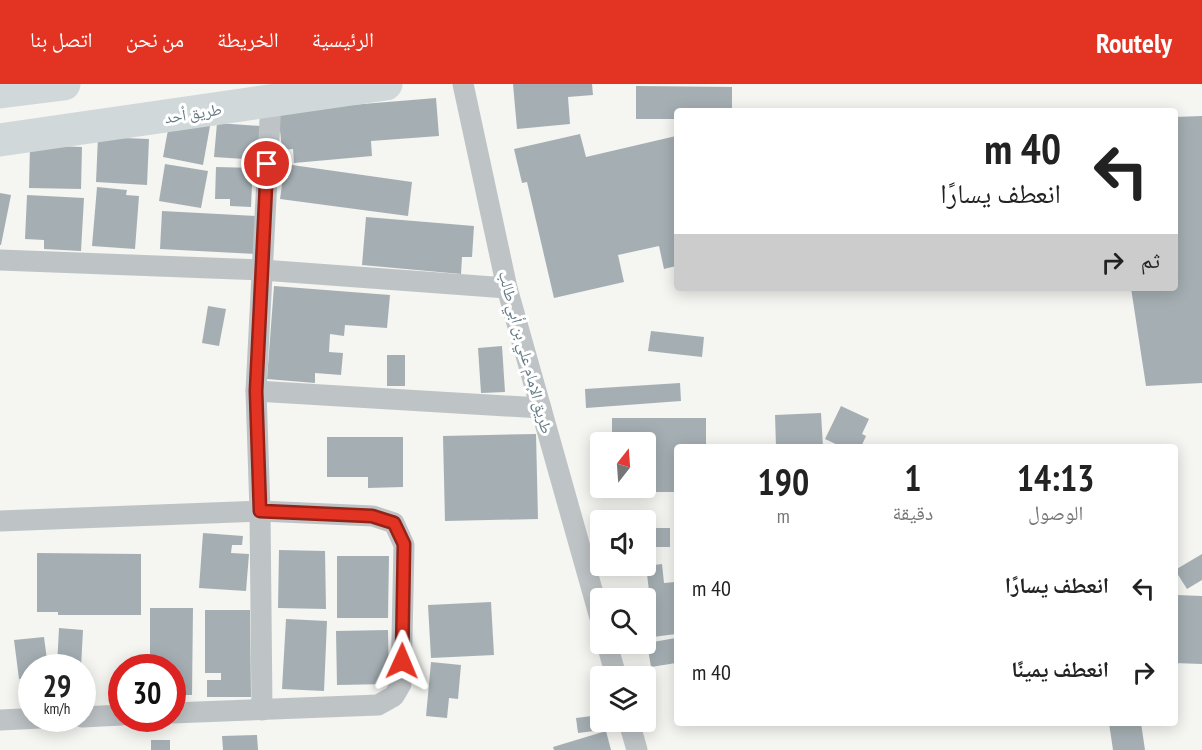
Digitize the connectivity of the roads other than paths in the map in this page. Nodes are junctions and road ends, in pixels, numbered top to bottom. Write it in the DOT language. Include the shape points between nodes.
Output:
graph roads {
  1 [pos="64,84"];
  2 [pos="386,84"];
  3 [pos="463,84"];
  4 [pos="0,92"];
  5 [pos="271,101"];
  6 [pos="0,140"];
  7 [pos="0,260"];
  8 [pos="262,270"];
  9 [pos="507,288"];
  10 [pos="256,391"];
  11 [pos="541,408"];
  12 [pos="260,511"];
  13 [pos="0,521"];
  14 [pos="592,588"];
  15 [pos="262,710"];
  16 [pos="186,713"];
  17 [pos="18,719"];
  18 [pos="0,720"];
  19 [pos="632,732"];
  20 [pos="637,750"];
  1 -- 4 [label="main road"];
  2 -- 5 [label="main road, طريق أحد"];
  3 -- 9 [label="street, طريق الإمام علي بن أبي طالب"];
  5 -- 6 [label="main road, طريق أحد"];
  5 -- 8 [label="street"];
  7 -- 8 [label="street"];
  8 -- 9 [label="street"];
  8 -- 10 [label="street"];
  9 -- 11 [label="street, طريق الإمام علي بن أبي طالب"];
  10 -- 11 [label="street"];
  10 -- 12 [label="street"];
  11 -- 14 [label="street, طريق الإمام علي بن أبي طالب"];
  12 -- 13 [label="street"];
  12 -- 15 [label="street"];
  12 -- 15 [label="street" via="372,516 394,523 404,544 401,684 394,696 378,705"];
  15 -- 16 [label="street"];
  17 -- 18 [label="street"];
  19 -- 20 [label="street"];
}
